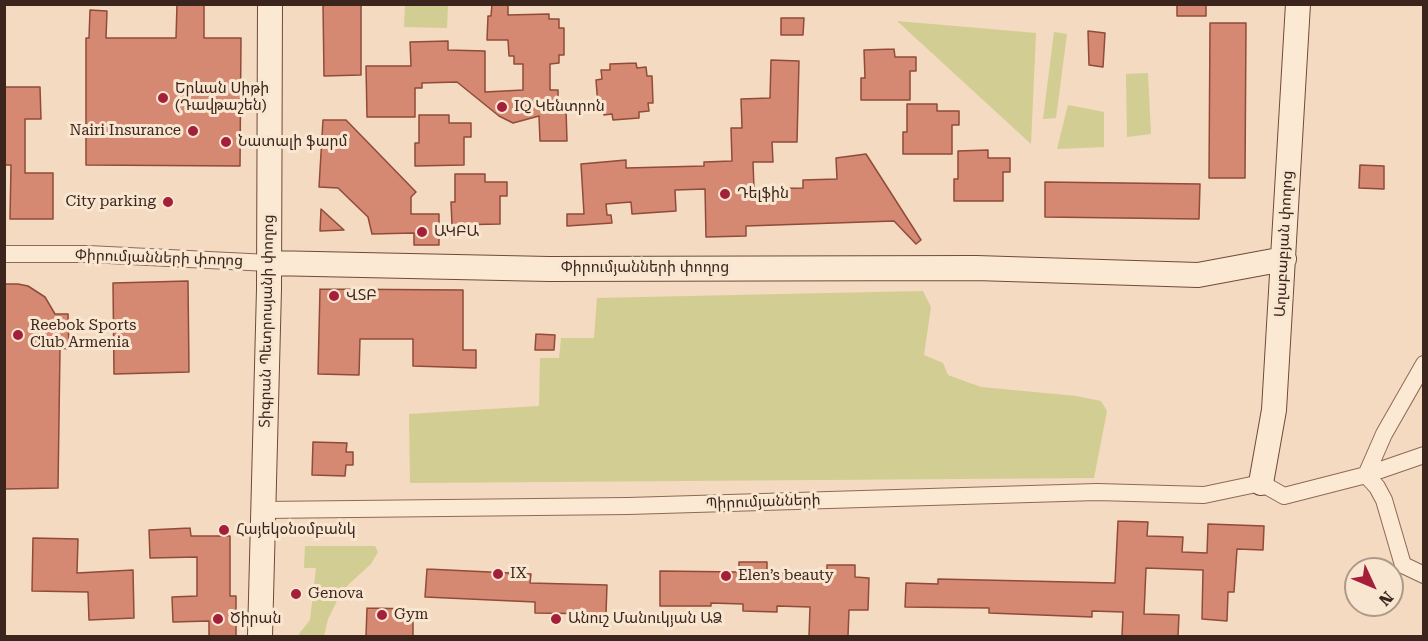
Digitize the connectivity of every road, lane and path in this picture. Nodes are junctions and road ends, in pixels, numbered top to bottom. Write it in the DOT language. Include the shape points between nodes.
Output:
graph roads {
  1 [pos="270,4"];
  2 [pos="278,4"];
  3 [pos="1298,4"];
  4 [pos="4,254"];
  5 [pos="1284,259"];
  6 [pos="273,263"];
  7 [pos="1424,364"];
  8 [pos="1424,455"];
  9 [pos="1366,475"];
  10 [pos="1261,483"];
  11 [pos="268,510"];
  12 [pos="1424,575"];
  13 [pos="260,636"];
  14 [pos="271,636"];
  1 -- 6 [label="street, Տիգրան Պետրոսյանի փողոց"];
  2 -- 6 [label="street, Տիգրան Պետրոսյանի փողոց"];
  3 -- 5 [label="street, Աղաբաբյան փողոց"];
  4 -- 6 [label="street, Փիրումյանների փողոց"];
  5 -- 6 [label="street, Փիրումյանների փողոց" via="1198,275 976,268 549,269"];
  5 -- 10 [label="street, Աղաբաբյան փողոց" via="1274,411"];
  6 -- 11 [label="street, Տիգրան Պետրոսյանի փողոց"];
  7 -- 9 [label="street" via="1384,434"];
  8 -- 9 [label="street"];
  9 -- 10 [label="street" via="1284,496"];
  9 -- 12 [label="street" via="1383,500 1402,565"];
  10 -- 11 [label="street, Պիրումյանների" via="1203,495 1097,492 628,506"];
  11 -- 13 [label="street, Տիգրան Պետրոսյանի փողոց"];
  11 -- 14 [label="street, Տիգրան Պետրոսյանի փողոց"];
}
